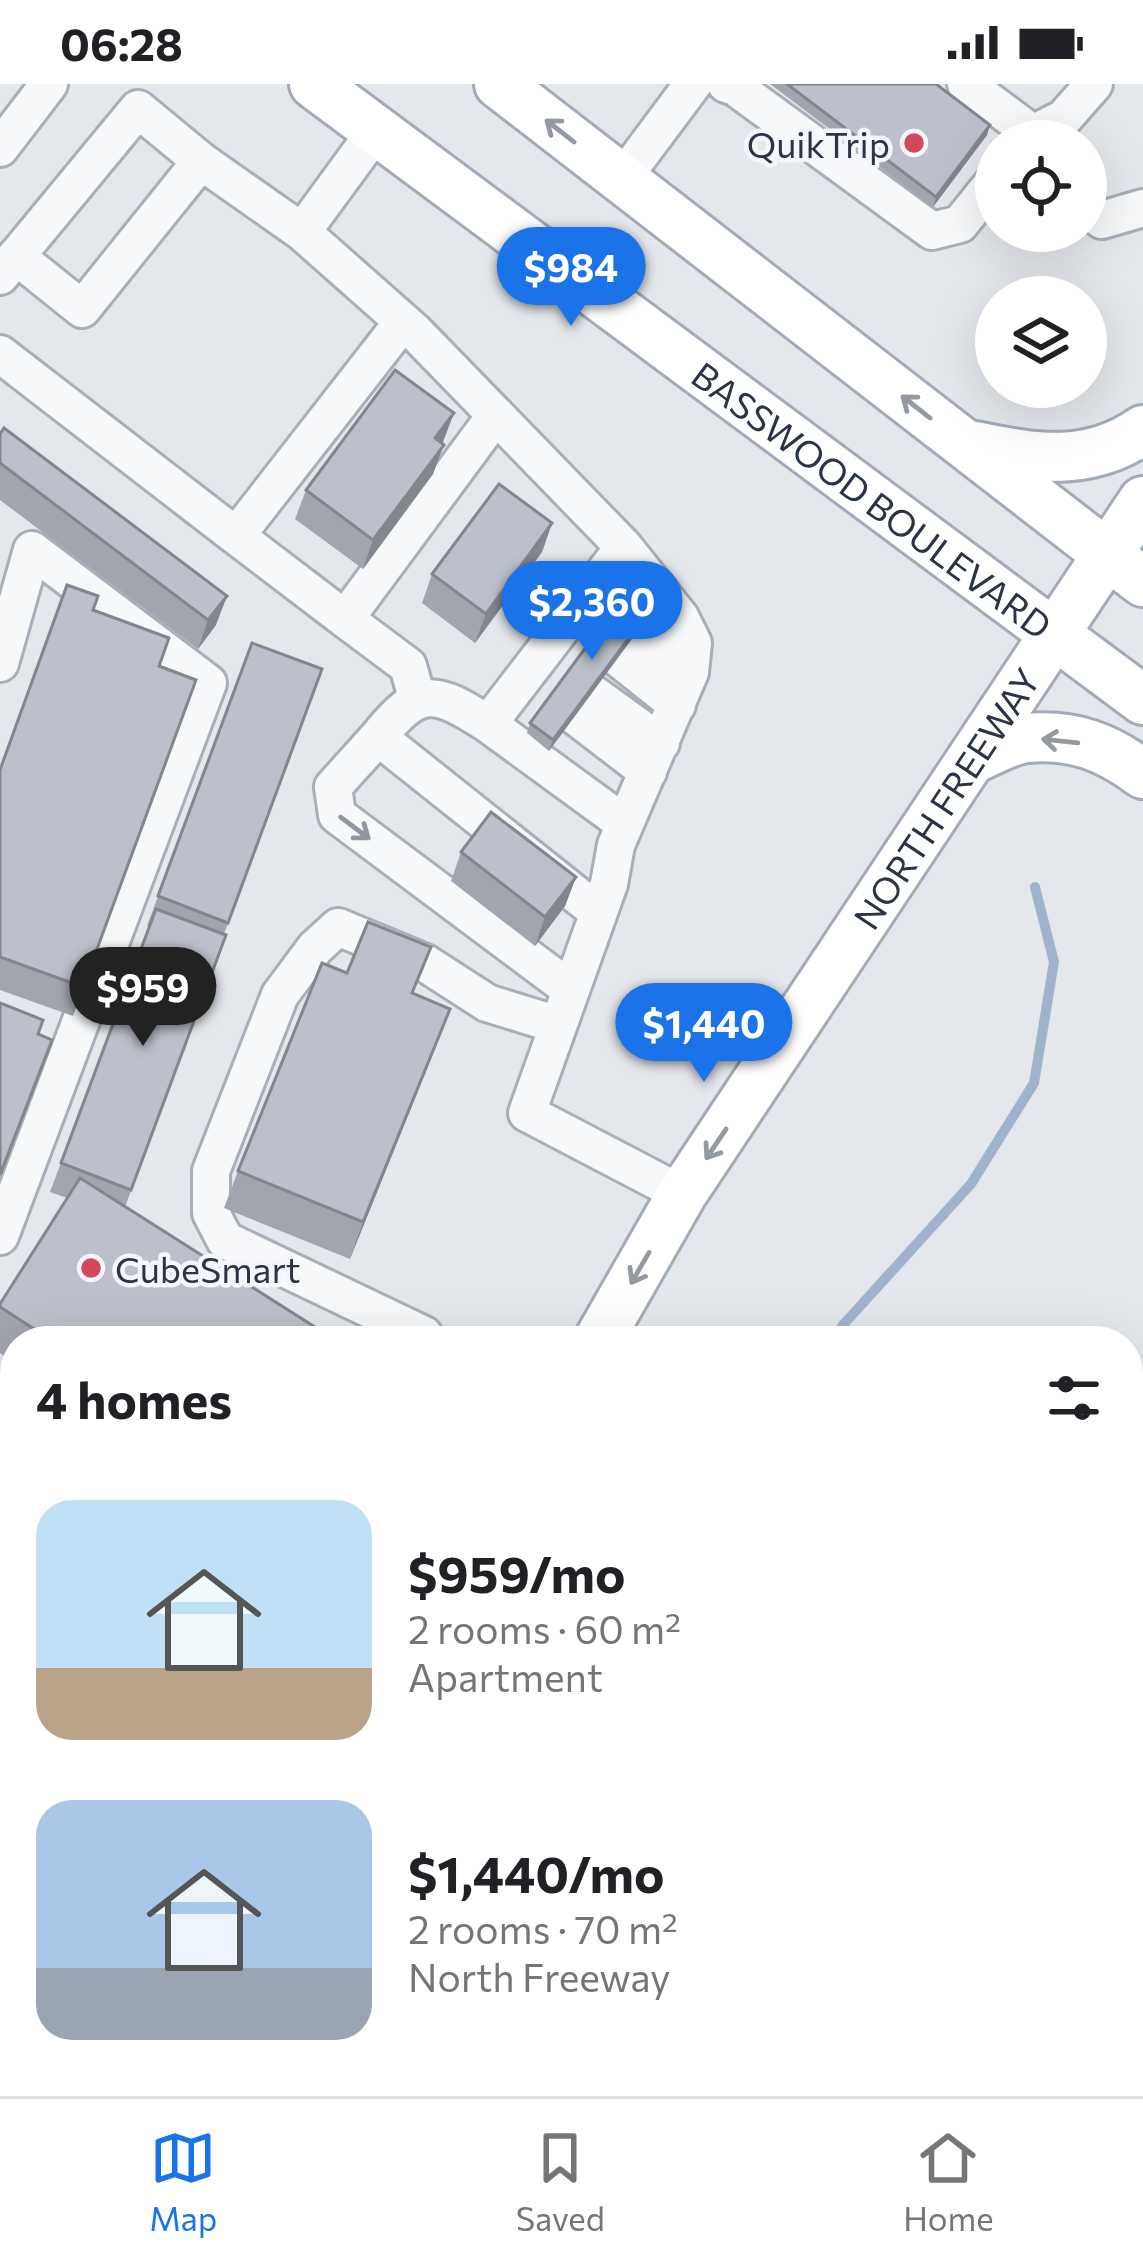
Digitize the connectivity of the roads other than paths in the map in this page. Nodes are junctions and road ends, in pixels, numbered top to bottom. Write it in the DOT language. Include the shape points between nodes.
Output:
graph roads {
  1 [pos="50,84"];
  2 [pos="314,84"];
  3 [pos="499,84"];
  4 [pos="693,84"];
  5 [pos="1094,84"];
  6 [pos="747,90"];
  7 [pos="973,104"];
  8 [pos="1000,120"];
  9 [pos="1061,120"];
  10 [pos="376,131"];
  11 [pos="0,148"];
  12 [pos="201,161"];
  13 [pos="622,179"];
  14 [pos="975,205"];
  15 [pos="1143,208"];
  16 [pos="1107,219"];
  17 [pos="302,232"];
  18 [pos="8,266"];
  19 [pos="402,322"];
  20 [pos="0,354"];
  21 [pos="496,416"];
  22 [pos="1143,430"];
  23 [pos="964,444"];
  24 [pos="1143,501"];
  25 [pos="236,536"];
  26 [pos="624,547"];
  27 [pos="1126,568"];
  28 [pos="345,619"];
  29 [pos="604,626"];
  30 [pos="1053,633"];
  31 [pos="0,662"];
  32 [pos="559,686"];
  33 [pos="683,689"];
  34 [pos="417,698"];
  35 [pos="1143,700"];
  36 [pos="488,724"];
  37 [pos="378,737"];
  38 [pos="654,758"];
  39 [pos="973,759"];
  40 [pos="1143,774"];
  41 [pos="625,824"];
  42 [pos="598,912"];
  43 [pos="570,989"];
  44 [pos="557,1025"];
  45 [pos="682,1194"];
  46 [pos="0,1236"];
  47 [pos="405,1326"];
  48 [pos="607,1326"];
  1 -- 11 [label="street"];
  2 -- 10 [label="main road, BASSWOOD BOULEVARD"];
  13 -- 3 [label="main road, one-way"];
  4 -- 13 [label="street"];
  5 -- 9 [label="street"];
  6 -- 14 [label="street" via="904,198 932,231 960,224"];
  7 -- 8 [label="street"];
  10 -- 17 [label="street"];
  10 -- 30 [label="main road, BASSWOOD BOULEVARD"];
  12 -- 17 [label="street"];
  12 -- 18 [label="street" via="82,309"];
  12 -- 18 [label="street" via="137,110"];
  23 -- 13 [label="main road, one-way"];
  15 -- 16 [label="street"];
  17 -- 19 [label="street"];
  19 -- 21 [label="street"];
  19 -- 25 [label="street"];
  20 -- 25 [label="street"];
  21 -- 26 [label="street"];
  21 -- 28 [label="street"];
  22 -- 23 [label="main road" via="1086,454 1043,460"];
  23 -- 27 [label="main road"];
  24 -- 27 [label="main road, NORTH FREEWAY"];
  25 -- 28 [label="street"];
  26 -- 29 [label="street"];
  26 -- 33 [label="street" via="693,643"];
  27 -- 30 [label="main road, NORTH FREEWAY"];
  28 -- 34 [label="street" via="407,666"];
  29 -- 32 [label="street"];
  29 -- 33 [label="street"];
  30 -- 35 [label="main road, BASSWOOD BOULEVARD"];
  30 -- 39 [label="main road, NORTH FREEWAY"];
  31 -- 46 [label="street" via="32,550 208,683"];
  32 -- 36 [label="street"];
  32 -- 38 [label="street"];
  33 -- 38 [label="street"];
  34 -- 36 [label="street" via="455,703"];
  34 -- 37 [label="street"];
  36 -- 41 [label="street"];
  37 -- 42 [label="street"];
  37 -- 43 [label="street, one-way" via="333,787 337,815"];
  38 -- 41 [label="street"];
  40 -- 39 [label="main road, one-way" via="1107,747 1061,740 1023,738"];
  39 -- 45 [label="main road, NORTH FREEWAY, one-way"];
  41 -- 42 [label="street"];
  42 -- 43 [label="street"];
  43 -- 44 [label="street"];
  44 -- 45 [label="street" via="527,1113"];
  44 -- 47 [label="street" via="487,1003 424,963 338,927 280,994 211,1171 211,1213 225,1240"];
  45 -- 48 [label="main road, NORTH FREEWAY, one-way"];
}
